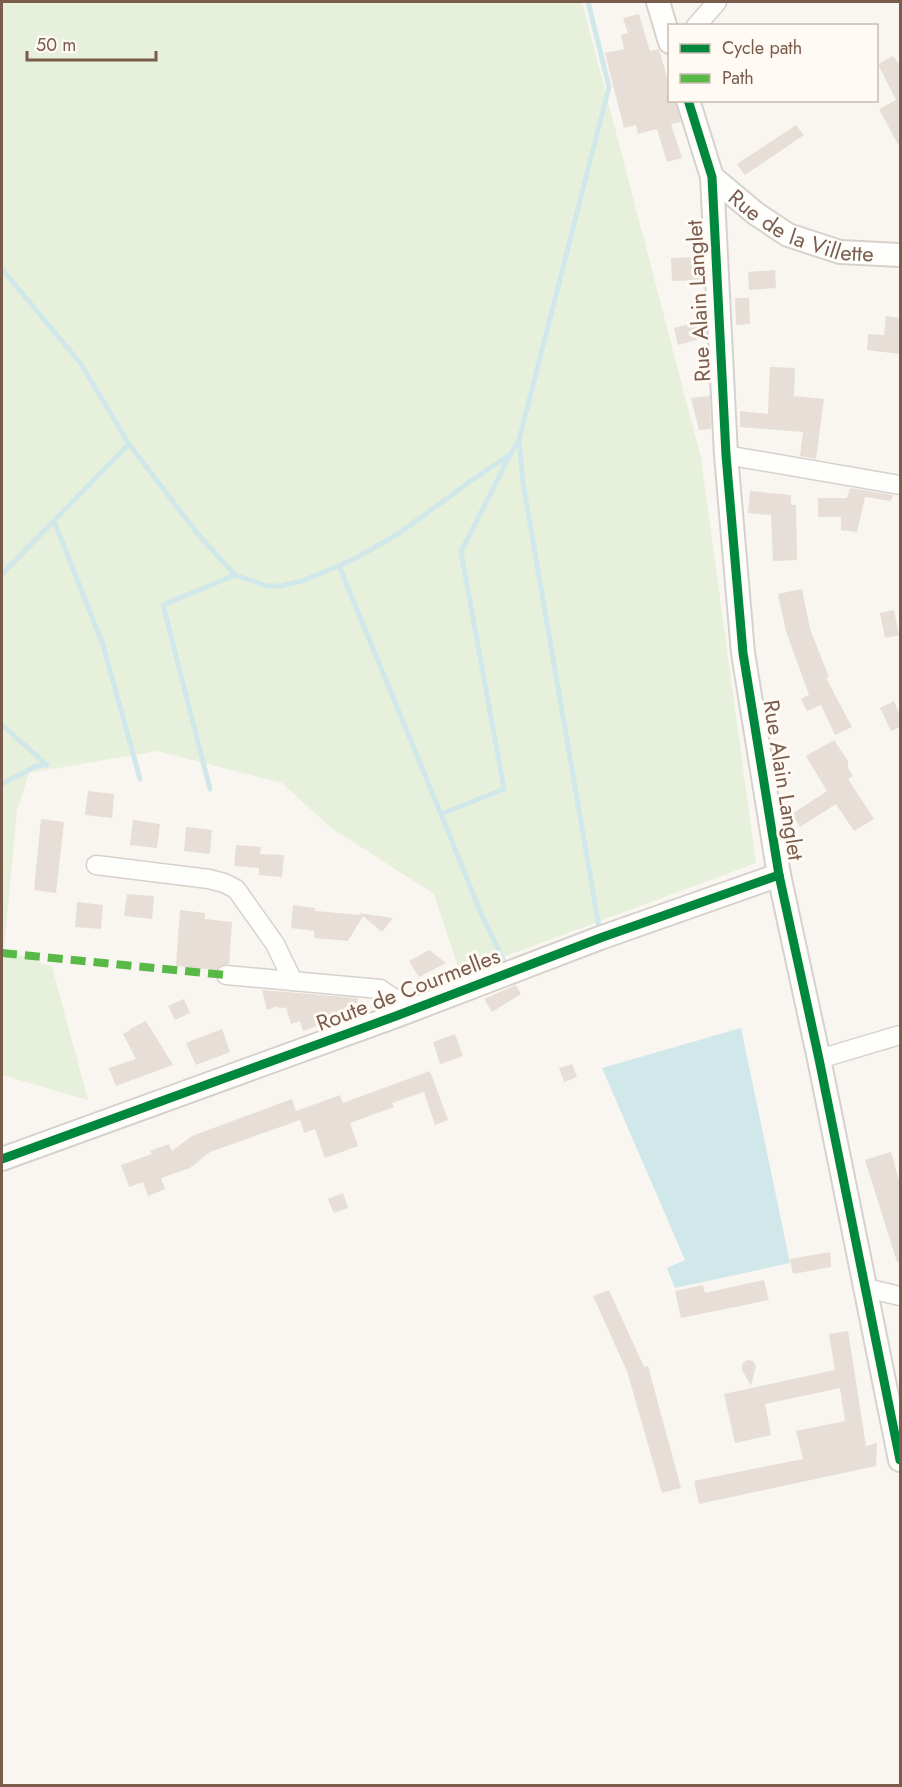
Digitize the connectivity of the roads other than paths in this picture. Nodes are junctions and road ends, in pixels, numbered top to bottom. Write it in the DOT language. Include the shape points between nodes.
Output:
graph roads {
  1 [pos="658,2"];
  2 [pos="717,2"];
  3 [pos="698,24"];
  4 [pos="668,38"];
  5 [pos="689,102"];
  6 [pos="712,177"];
  7 [pos="900,255"];
  8 [pos="726,455"];
  9 [pos="900,484"];
  10 [pos="96,865"];
  11 [pos="779,875"];
  12 [pos="226,975"];
  13 [pos="293,981"];
  14 [pos="411,1011"];
  15 [pos="900,1035"];
  16 [pos="819,1059"];
  17 [pos="2,1159"];
  18 [pos="866,1288"];
  19 [pos="900,1296"];
  20 [pos="900,1460"];
  1 -- 4 [label="street"];
  2 -- 3 [label="street"];
  5 -- 6 [label="street, Rue Alain Langlet"];
  6 -- 7 [label="street, Rue de la Villette" via="788,235 840,252"];
  6 -- 8 [label="street, Rue Alain Langlet"];
  8 -- 9 [label="street"];
  8 -- 11 [label="street, Rue Alain Langlet" via="743,653"];
  10 -- 13 [label="street" via="209,879 236,889 275,944"];
  11 -- 14 [label="street, Route de Courmelles"];
  11 -- 16 [label="street, Rue Alain Langlet"];
  12 -- 13 [label="street"];
  13 -- 14 [label="street" via="380,988"];
  14 -- 17 [label="street, Route de Courmelles"];
  15 -- 16 [label="street"];
  16 -- 18 [label="street, Rue Alain Langlet"];
  18 -- 19 [label="street"];
  18 -- 20 [label="street, Rue Alain Langlet"];
}
